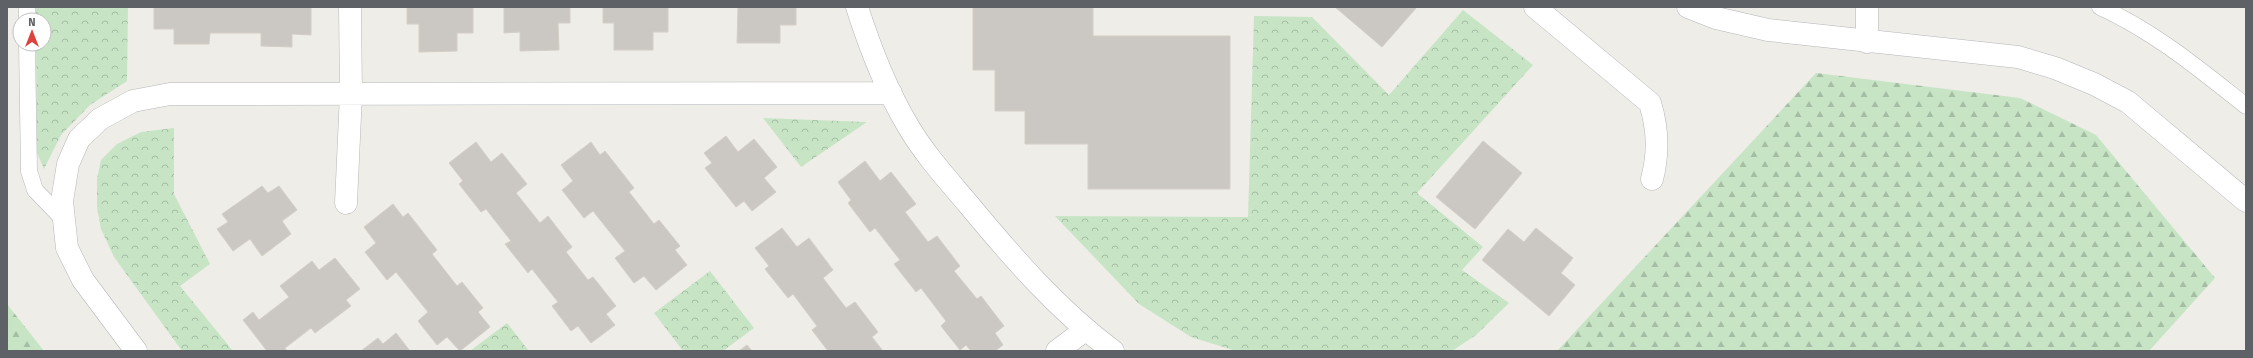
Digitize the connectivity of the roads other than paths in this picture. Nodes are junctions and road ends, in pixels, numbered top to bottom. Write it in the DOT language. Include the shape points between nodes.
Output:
graph roads {
  1 [pos="350,7"];
  2 [pos="857,7"];
  3 [pos="1535,7"];
  4 [pos="1688,7"];
  5 [pos="1867,7"];
  6 [pos="2100,7"];
  7 [pos="1867,42"];
  8 [pos="28,52"];
  9 [pos="891,93"];
  10 [pos="351,94"];
  11 [pos="2246,106"];
  12 [pos="1652,179"];
  13 [pos="2246,201"];
  14 [pos="346,203"];
  15 [pos="64,220"];
  16 [pos="1085,330"];
  17 [pos="136,351"];
  18 [pos="1057,351"];
  19 [pos="1113,351"];
  1 -- 10 [label="street"];
  2 -- 9 [label="street"];
  3 -- 12 [label="street" via="1650,103 1657,126 1657,159"];
  4 -- 7 [label="street" via="1716,18 1768,30"];
  5 -- 7 [label="street"];
  6 -- 11 [label="lane" via="2130,20 2172,47"];
  7 -- 13 [label="street" via="2018,57 2055,68 2094,84 2128,102"];
  8 -- 15 [label="lane" via="29,171 35,190"];
  9 -- 10 [label="street"];
  9 -- 16 [label="street" via="908,127 934,163 1037,283"];
  10 -- 14 [label="street"];
  10 -- 15 [label="street" via="170,94 133,101 100,119 79,139 68,164 62,201"];
  15 -- 17 [label="street" via="66,248 83,280"];
  16 -- 18 [label="street"];
  16 -- 19 [label="street"];
}
